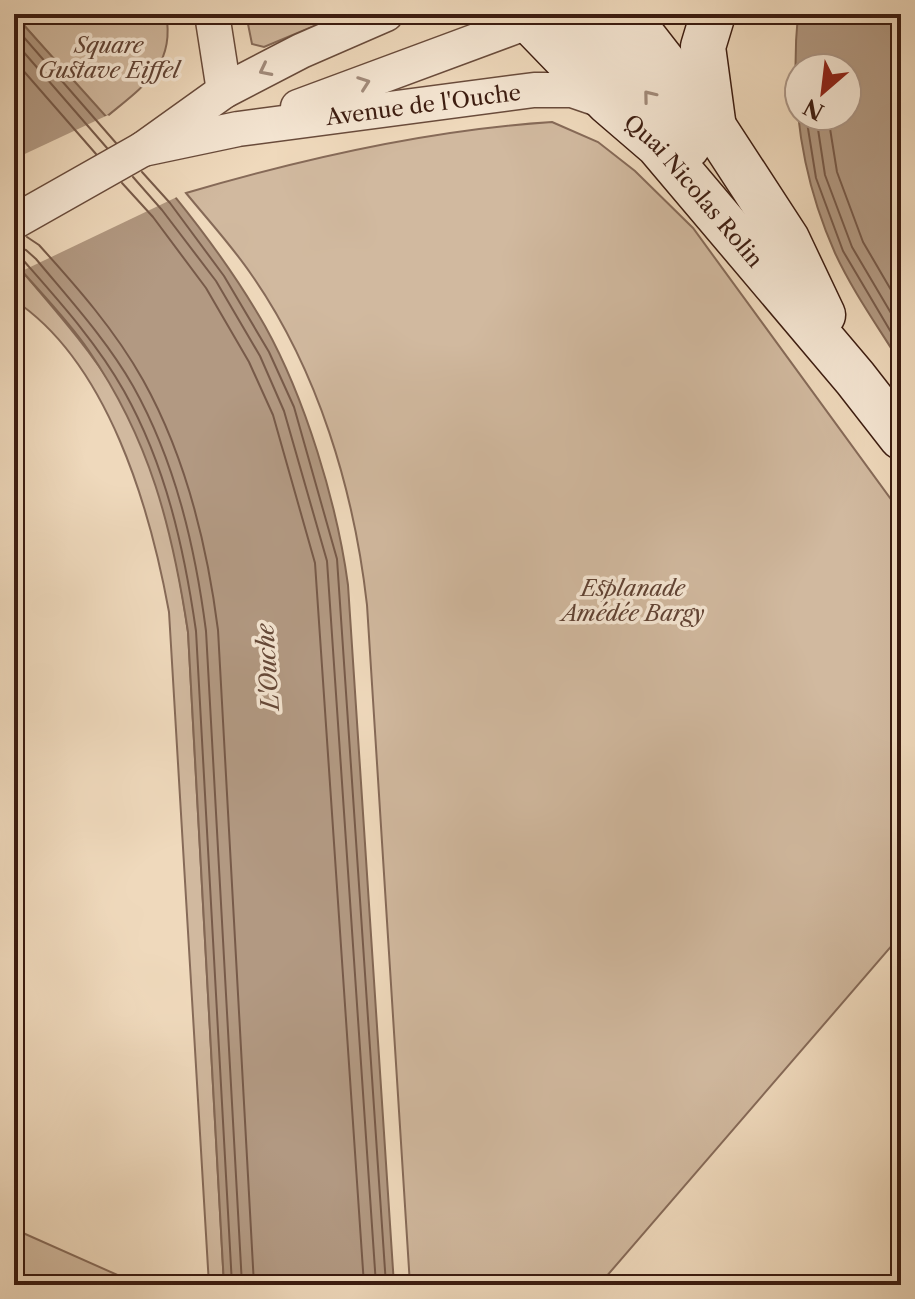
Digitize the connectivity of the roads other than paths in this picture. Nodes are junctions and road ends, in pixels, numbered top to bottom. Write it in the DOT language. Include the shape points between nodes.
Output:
graph roads {
  1 [pos="212,14"];
  2 [pos="386,14"];
  3 [pos="626,14"];
  4 [pos="713,14"];
  5 [pos="543,16"];
  6 [pos="224,91"];
  7 [pos="608,102"];
  8 [pos="714,127"];
  9 [pos="238,129"];
  10 [pos="143,149"];
  11 [pos="14,222"];
  12 [pos="807,284"];
  13 [pos="855,378"];
  14 [pos="901,437"];
  1 -- 6 [label="street"];
  2 -- 6 [label="street, Avenue de l'Ouche, one-way"];
  3 -- 8 [label="street, Quai Nicolas Rolin"];
  4 -- 8 [label="street" via="703,47"];
  5 -- 7 [label="street, Quai Nicolas Rolin"];
  9 -- 5 [label="street, Avenue de l'Ouche, one-way"];
  12 -- 5 [label="street, one-way" via="772,251 615,52"];
  6 -- 10 [label="street, Avenue de l'Ouche"];
  7 -- 9 [label="street, Avenue de l'Ouche" via="572,90 548,89"];
  7 -- 13 [label="street, Quai Nicolas Rolin" via="658,145"];
  8 -- 12 [label="street, Quai Nicolas Rolin" via="787,239"];
  9 -- 10 [label="street, Avenue de l'Ouche"];
  10 -- 11 [label="street, Avenue de l'Ouche"];
  12 -- 13 [label="street, Quai Nicolas Rolin"];
  13 -- 14 [label="street, Quai Nicolas Rolin"];
}
